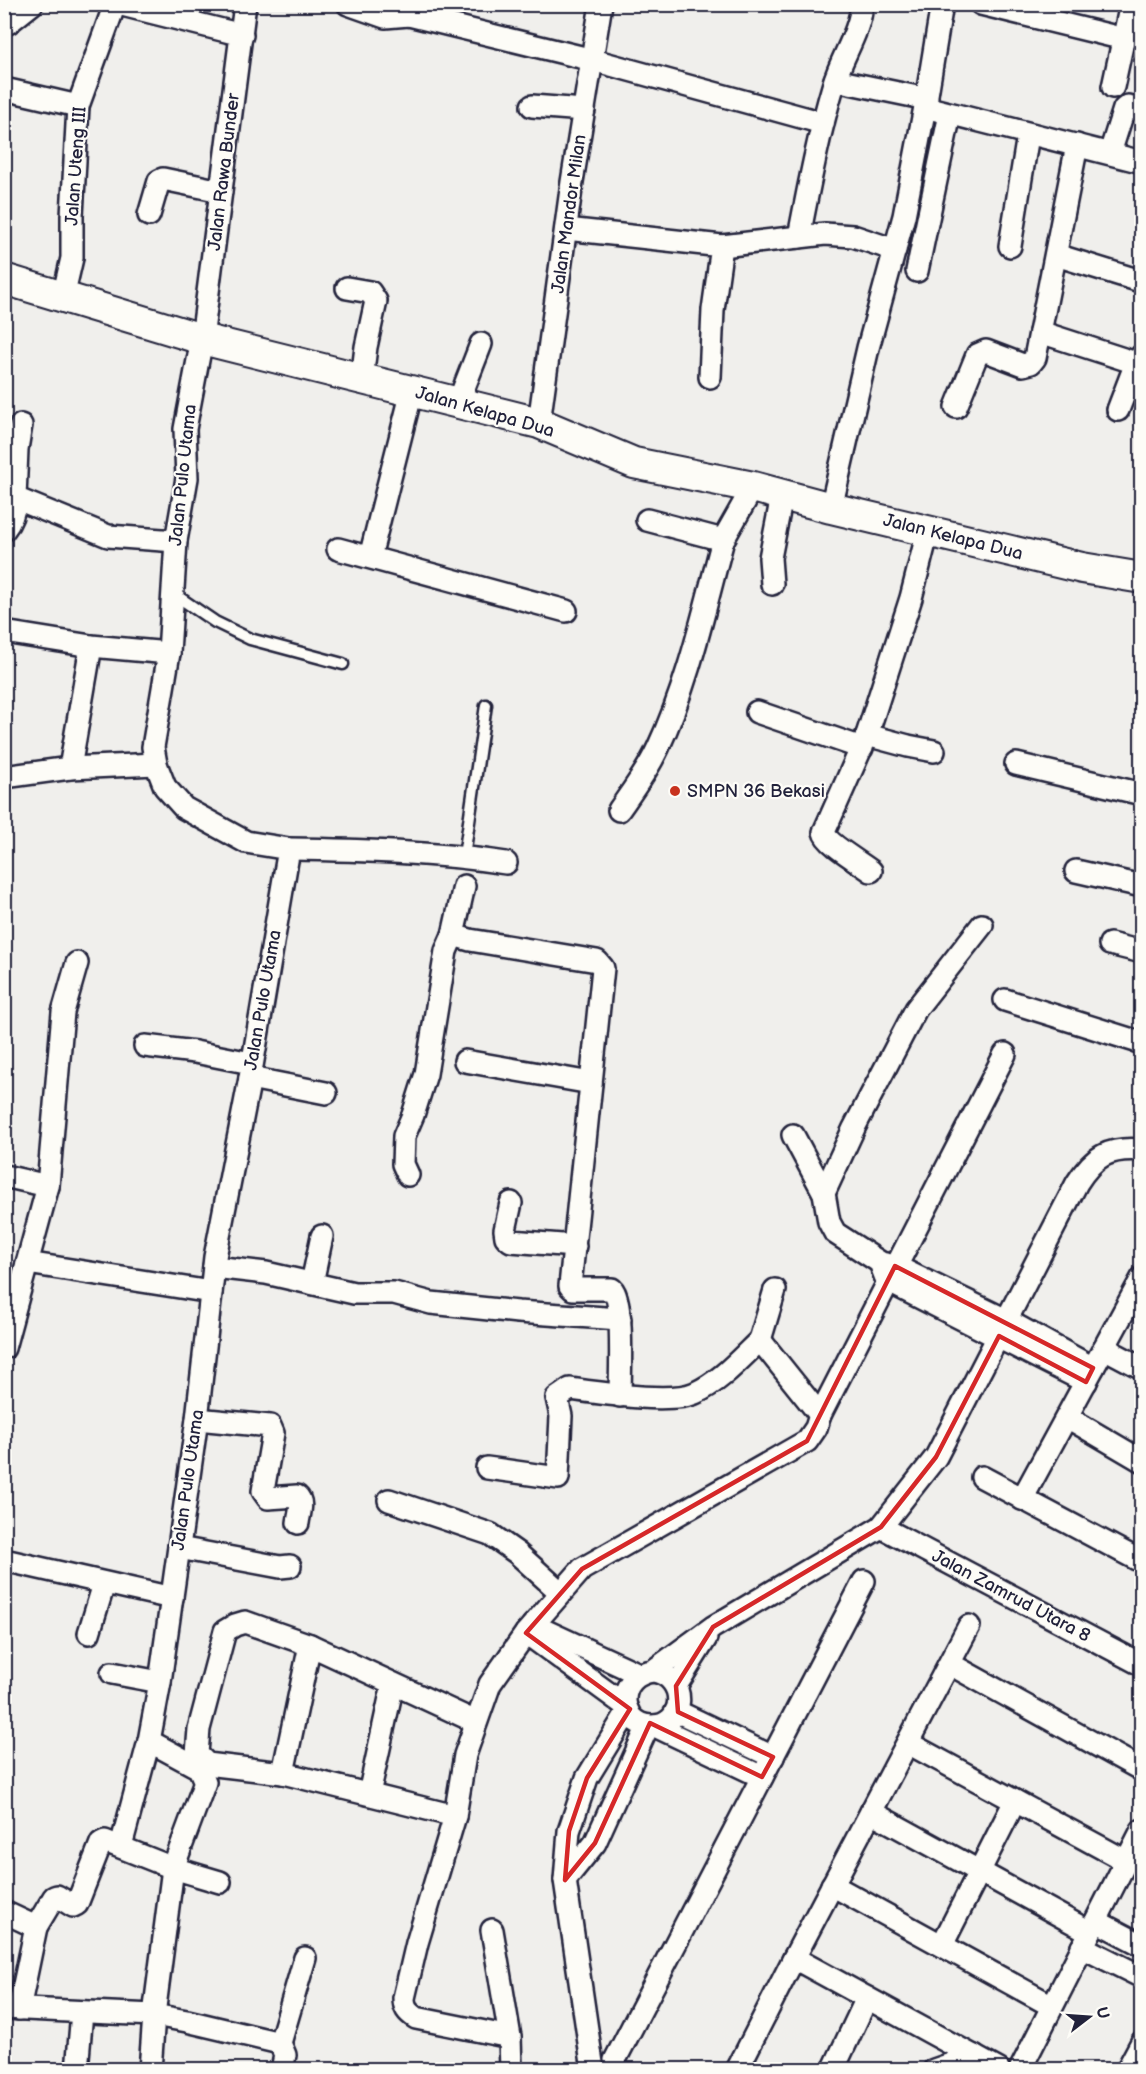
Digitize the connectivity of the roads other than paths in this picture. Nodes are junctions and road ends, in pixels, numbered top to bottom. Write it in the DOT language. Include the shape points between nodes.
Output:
graph roads {
  1 [pos="32,4"];
  2 [pos="117,4"];
  3 [pos="245,4"];
  4 [pos="348,4"];
  5 [pos="601,4"];
  6 [pos="862,4"];
  7 [pos="942,4"];
  8 [pos="981,4"];
  9 [pos="1131,4"];
  10 [pos="413,10"];
  11 [pos="8,23"];
  12 [pos="242,35"];
  13 [pos="1112,36"];
  14 [pos="593,60"];
  15 [pos="835,80"];
  16 [pos="1113,87"];
  17 [pos="4,88"];
  18 [pos="926,103"];
  19 [pos="78,105"];
  20 [pos="532,106"];
  21 [pos="584,110"];
  22 [pos="1142,112"];
  23 [pos="950,114"];
  24 [pos="823,123"];
  25 [pos="1028,135"];
  26 [pos="1077,145"];
  27 [pos="1110,153"];
  28 [pos="1142,162"];
  29 [pos="221,191"];
  30 [pos="149,215"];
  31 [pos="566,230"];
  32 [pos="799,237"];
  33 [pos="723,246"];
  34 [pos="1010,246"];
  35 [pos="894,250"];
  36 [pos="1056,255"];
  37 [pos="917,272"];
  38 [pos="4,279"];
  39 [pos="1137,280"];
  40 [pos="347,288"];
  41 [pos="63,297"];
  42 [pos="1040,332"];
  43 [pos="202,339"];
  44 [pos="481,344"];
  45 [pos="1139,359"];
  46 [pos="710,377"];
  47 [pos="362,379"];
  48 [pos="412,391"];
  49 [pos="458,403"];
  50 [pos="956,407"];
  51 [pos="1118,410"];
  52 [pos="539,423"];
  53 [pos="21,424"];
  54 [pos="11,448"];
  55 [pos="753,487"];
  56 [pos="782,496"];
  57 [pos="15,498"];
  58 [pos="831,508"];
  59 [pos="647,520"];
  60 [pos="4,530"];
  61 [pos="928,531"];
  62 [pos="723,540"];
  63 [pos="176,541"];
  64 [pos="338,549"];
  65 [pos="370,557"];
  66 [pos="1142,578"];
  67 [pos="772,584"];
  68 [pos="174,594"];
  69 [pos="566,611"];
  70 [pos="5,638"];
  71 [pos="91,646"];
  72 [pos="169,653"];
  73 [pos="344,664"];
  74 [pos="486,705"];
  75 [pos="757,712"];
  76 [pos="865,742"];
  77 [pos="934,751"];
  78 [pos="156,764"];
  79 [pos="1017,764"];
  80 [pos="70,768"];
  81 [pos="4,777"];
  82 [pos="1142,794"];
  83 [pos="619,810"];
  84 [pos="289,849"];
  85 [pos="464,856"];
  86 [pos="506,863"];
  87 [pos="871,871"];
  88 [pos="1076,871"];
  89 [pos="464,886"];
  90 [pos="1142,886"];
  91 [pos="982,925"];
  92 [pos="453,935"];
  93 [pos="1110,944"];
  94 [pos="1142,952"];
  95 [pos="77,963"];
  96 [pos="1005,1000"];
  97 [pos="1142,1043"];
  98 [pos="145,1046"];
  99 [pos="1005,1054"];
  100 [pos="465,1061"];
  101 [pos="250,1070"];
  102 [pos="591,1083"];
  103 [pos="326,1093"];
  104 [pos="793,1135"];
  105 [pos="1142,1150"];
  106 [pos="4,1176"];
  107 [pos="408,1176"];
  108 [pos="48,1186"];
  109 [pos="824,1193"];
  110 [pos="511,1203"];
  111 [pos="322,1236"];
  112 [pos="575,1246"];
  113 [pos="27,1263"];
  114 [pos="214,1267"];
  115 [pos="888,1270"];
  116 [pos="1142,1278"];
  117 [pos="312,1283"];
  118 [pos="774,1290"];
  119 [pos="211,1292"];
  120 [pos="620,1319"];
  121 [pos="1002,1328"];
  122 [pos="760,1340"];
  123 [pos="4,1348"];
  124 [pos="1104,1348"];
  125 [pos="1142,1368"];
  126 [pos="1089,1375"];
  127 [pos="620,1396"];
  128 [pos="820,1415"];
  129 [pos="1066,1417"];
  130 [pos="197,1419"];
  131 [pos="1142,1461"];
  132 [pos="487,1468"];
  133 [pos="982,1477"];
  134 [pos="1022,1499"];
  135 [pos="388,1500"];
  136 [pos="298,1523"];
  137 [pos="881,1527"];
  138 [pos="179,1548"];
  139 [pos="4,1560"];
  140 [pos="1142,1562"];
  141 [pos="290,1566"];
  142 [pos="864,1581"];
  143 [pos="104,1584"];
  144 [pos="560,1592"];
  145 [pos="172,1598"];
  146 [pos="969,1626"];
  147 [pos="713,1627"];
  148 [pos="529,1629"];
  149 [pos="89,1634"];
  150 [pos="310,1645"];
  151 [pos="950,1664"];
  152 [pos="1142,1665"];
  153 [pos="112,1673"];
  154 [pos="646,1673"];
  155 [pos="160,1682"];
  156 [pos="393,1683"];
  157 [pos="676,1686"];
  158 [pos="627,1709"];
  159 [pos="676,1711"];
  160 [pos="476,1722"];
  161 [pos="652,1726"];
  162 [pos="149,1741"];
  163 [pos="908,1743"];
  164 [pos="772,1757"];
  165 [pos="1142,1770"];
  166 [pos="283,1773"];
  167 [pos="762,1777"];
  168 [pos="369,1794"];
  169 [pos="1015,1801"];
  170 [pos="871,1812"];
  171 [pos="454,1816"];
  172 [pos="1142,1830"];
  173 [pos="121,1846"];
  174 [pos="1126,1861"];
  175 [pos="173,1868"];
  176 [pos="980,1872"];
  177 [pos="565,1880"];
  178 [pos="220,1882"];
  179 [pos="832,1885"];
  180 [pos="4,1912"];
  181 [pos="36,1927"];
  182 [pos="492,1930"];
  183 [pos="1089,1933"];
  184 [pos="942,1945"];
  185 [pos="1142,1945"];
  186 [pos="304,1958"];
  187 [pos="794,1958"];
  188 [pos="1142,1977"];
  189 [pos="867,1998"];
  190 [pos="1053,2006"];
  191 [pos="12,2009"];
  192 [pos="82,2012"];
  193 [pos="153,2015"];
  194 [pos="510,2037"];
  195 [pos="1142,2042"];
  196 [pos="280,2043"];
  197 [pos="974,2056"];
  198 [pos="615,2060"];
  199 [pos="77,2070"];
  200 [pos="150,2070"];
  201 [pos="282,2070"];
  202 [pos="511,2070"];
  203 [pos="593,2070"];
  204 [pos="737,2070"];
  205 [pos="833,2070"];
  206 [pos="934,2070"];
  207 [pos="999,2070"];
  208 [pos="1020,2070"];
  209 [pos="1127,2070"];
  1 -- 11 [label="street"];
  2 -- 12 [label="street"];
  2 -- 19 [label="street, Jalan Uteng III"];
  3 -- 12 [label="street, Jalan Rawa Bunder"];
  4 -- 10 [label="street" via="385,17"];
  5 -- 14 [label="street, Jalan Mandor Milan"];
  6 -- 15 [label="street" via="861,17"];
  7 -- 18 [label="street"];
  8 -- 13 [label="street"];
  9 -- 16 [label="street"];
  10 -- 14 [label="street"];
  12 -- 29 [label="street, Jalan Rawa Bunder"];
  14 -- 21 [label="street, Jalan Mandor Milan"];
  14 -- 24 [label="street"];
  15 -- 18 [label="street"];
  15 -- 24 [label="street"];
  17 -- 19 [label="street"];
  18 -- 23 [label="street"];
  18 -- 35 [label="street"];
  19 -- 41 [label="street, Jalan Uteng III" via="72,258"];
  20 -- 21 [label="street"];
  21 -- 31 [label="street, Jalan Mandor Milan"];
  22 -- 27 [label="street" via="1128,106 1124,109"];
  23 -- 25 [label="street"];
  23 -- 37 [label="street"];
  24 -- 32 [label="street"];
  25 -- 26 [label="street"];
  25 -- 34 [label="street"];
  26 -- 27 [label="street"];
  26 -- 36 [label="street"];
  27 -- 28 [label="street"];
  29 -- 30 [label="street" via="163,179 159,181"];
  29 -- 43 [label="street, Jalan Rawa Bunder"];
  31 -- 33 [label="street"];
  31 -- 52 [label="street, Jalan Mandor Milan"];
  32 -- 33 [label="street"];
  32 -- 35 [label="street" via="853,236"];
  33 -- 46 [label="street" via="713,310"];
  35 -- 58 [label="street"];
  36 -- 39 [label="street"];
  36 -- 42 [label="street"];
  38 -- 41 [label="main road, Jalan Kelapa Dua"];
  40 -- 47 [label="street" via="370,292 376,301"];
  41 -- 43 [label="main road, Jalan Kelapa Dua"];
  42 -- 45 [label="street"];
  42 -- 50 [label="street" via="1031,363 1023,365 986,351 977,354"];
  43 -- 47 [label="main road, Jalan Kelapa Dua"];
  43 -- 63 [label="street, Jalan Pulo Utama" via="185,429 187,478"];
  44 -- 49 [label="street"];
  45 -- 51 [label="street"];
  47 -- 48 [label="main road, Jalan Kelapa Dua"];
  48 -- 49 [label="main road, Jalan Kelapa Dua"];
  48 -- 65 [label="street"];
  49 -- 52 [label="main road, Jalan Kelapa Dua"];
  52 -- 55 [label="main road, Jalan Kelapa Dua" via="634,463"];
  53 -- 54 [label="street"];
  54 -- 57 [label="street"];
  55 -- 56 [label="main road, Jalan Kelapa Dua"];
  55 -- 62 [label="street"];
  56 -- 58 [label="main road, Jalan Kelapa Dua"];
  56 -- 67 [label="street" via="770,558"];
  57 -- 60 [label="street" via="15,509"];
  57 -- 63 [label="street" via="108,536"];
  58 -- 61 [label="main road, Jalan Kelapa Dua"];
  59 -- 62 [label="street"];
  61 -- 66 [label="main road, Jalan Kelapa Dua" via="1082,568"];
  61 -- 76 [label="street"];
  62 -- 83 [label="street" via="687,672 658,747"];
  63 -- 68 [label="street, Jalan Pulo Utama"];
  64 -- 65 [label="street"];
  65 -- 69 [label="street"];
  68 -- 72 [label="street, Jalan Pulo Utama"];
  68 -- 73 [label="lane" via="215,622 250,639"];
  70 -- 71 [label="street"];
  71 -- 72 [label="street"];
  71 -- 80 [label="street"];
  72 -- 78 [label="street, Jalan Pulo Utama" via="153,747"];
  74 -- 85 [label="lane"];
  75 -- 76 [label="street"];
  76 -- 77 [label="street"];
  76 -- 87 [label="street" via="824,835"];
  78 -- 80 [label="street"];
  78 -- 84 [label="street, Jalan Pulo Utama" via="165,787 184,808 246,842"];
  79 -- 82 [label="street"];
  80 -- 81 [label="street"];
  84 -- 85 [label="street"];
  84 -- 101 [label="street, Jalan Pulo Utama"];
  85 -- 86 [label="street"];
  88 -- 90 [label="street"];
  89 -- 92 [label="street"];
  91 -- 109 [label="street" via="916,1009"];
  92 -- 102 [label="street" via="597,961 603,968"];
  92 -- 107 [label="street" via="446,951 426,1074 404,1136 403,1164"];
  93 -- 94 [label="street"];
  95 -- 108 [label="street" via="63,1012"];
  96 -- 97 [label="street"];
  98 -- 101 [label="street" via="195,1053"];
  99 -- 115 [label="street"];
  100 -- 102 [label="street"];
  101 -- 103 [label="street"];
  101 -- 114 [label="street, Jalan Pulo Utama"];
  102 -- 112 [label="street"];
  104 -- 109 [label="street"];
  105 -- 121 [label="street" via="1112,1151 1088,1165"];
  106 -- 108 [label="street"];
  108 -- 113 [label="street"];
  109 -- 115 [label="street" via="835,1233"];
  110 -- 112 [label="street" via="505,1230 511,1241"];
  111 -- 117 [label="street"];
  112 -- 120 [label="street" via="571,1288 612,1289"];
  113 -- 119 [label="street"];
  113 -- 123 [label="street"];
  114 -- 117 [label="street"];
  114 -- 119 [label="street, Jalan Pulo Utama"];
  115 -- 121 [label="street"];
  115 -- 128 [label="street"];
  116 -- 124 [label="street"];
  117 -- 120 [label="street" via="354,1293 394,1293 431,1303"];
  118 -- 122 [label="street"];
  119 -- 130 [label="street, Jalan Pulo Utama"];
  120 -- 127 [label="street"];
  121 -- 126 [label="street"];
  121 -- 137 [label="street" via="936,1457"];
  122 -- 127 [label="street" via="712,1383 693,1394"];
  122 -- 128 [label="street"];
  124 -- 125 [label="street"];
  124 -- 126 [label="street"];
  126 -- 129 [label="street"];
  127 -- 132 [label="street" via="570,1389 557,1398 561,1416 558,1478"];
  128 -- 144 [label="street" via="807,1442 582,1569"];
  129 -- 131 [label="street"];
  129 -- 134 [label="street"];
  130 -- 136 [label="street" via="270,1426 273,1433 262,1491 268,1498 300,1498"];
  130 -- 138 [label="street, Jalan Pulo Utama"];
  133 -- 134 [label="street"];
  134 -- 140 [label="street"];
  135 -- 144 [label="street" via="490,1534"];
  137 -- 147 [label="street"];
  137 -- 152 [label="street, Jalan Zamrud Utara 8"];
  138 -- 141 [label="street"];
  138 -- 145 [label="street, Jalan Pulo Utama"];
  139 -- 143 [label="street"];
  142 -- 164 [label="street"];
  143 -- 145 [label="street"];
  143 -- 149 [label="street"];
  144 -- 148 [label="street"];
  145 -- 155 [label="street, Jalan Pulo Utama"];
  146 -- 151 [label="street"];
  147 -- 154 [label="street"];
  147 -- 157 [label="street"];
  148 -- 154 [label="street"];
  148 -- 158 [label="street"];
  148 -- 160 [label="street" via="489,1684"];
  150 -- 156 [label="street"];
  150 -- 166 [label="street"];
  150 -- 166 [label="street" via="245,1622 225,1631 199,1729 197,1754 207,1764"];
  151 -- 163 [label="street"];
  151 -- 165 [label="street"];
  153 -- 155 [label="street"];
  154 -- 157 [label="street" via="664,1674"];
  154 -- 158 [label="street" via="627,1688"];
  155 -- 162 [label="street, Jalan Pulo Utama"];
  156 -- 160 [label="street"];
  156 -- 168 [label="street"];
  157 -- 159 [label="street"];
  158 -- 161 [label="street" via="639,1722"];
  158 -- 177 [label="street" via="587,1778 569,1831"];
  159 -- 161 [label="street" via="665,1722"];
  159 -- 164 [label="street"];
  160 -- 171 [label="street" via="465,1755"];
  161 -- 167 [label="street"];
  161 -- 177 [label="street" via="595,1843"];
  162 -- 173 [label="street, Jalan Pulo Utama"];
  162 -- 175 [label="street" via="199,1768 205,1782"];
  163 -- 169 [label="street"];
  163 -- 170 [label="street"];
  164 -- 167 [label="street"];
  166 -- 168 [label="street"];
  167 -- 198 [label="street"];
  168 -- 171 [label="street"];
  169 -- 174 [label="street"];
  169 -- 176 [label="street"];
  170 -- 176 [label="street"];
  170 -- 179 [label="street"];
  171 -- 194 [label="street" via="417,1943 404,2007 416,2018"];
  172 -- 174 [label="street"];
  173 -- 175 [label="street"];
  173 -- 181 [label="street" via="101,1843 77,1904 54,1897"];
  174 -- 183 [label="street"];
  175 -- 178 [label="street"];
  175 -- 193 [label="street"];
  176 -- 183 [label="street"];
  176 -- 184 [label="street"];
  177 -- 203 [label="street"];
  179 -- 184 [label="street"];
  179 -- 187 [label="street"];
  180 -- 181 [label="street"];
  181 -- 191 [label="street"];
  182 -- 194 [label="street"];
  183 -- 185 [label="street"];
  183 -- 188 [label="street"];
  183 -- 190 [label="street"];
  184 -- 190 [label="street"];
  186 -- 196 [label="street"];
  187 -- 189 [label="street"];
  187 -- 204 [label="street"];
  189 -- 197 [label="street"];
  189 -- 205 [label="street"];
  190 -- 208 [label="street"];
  191 -- 192 [label="street"];
  192 -- 193 [label="street"];
  192 -- 199 [label="street"];
  193 -- 196 [label="street"];
  193 -- 200 [label="street"];
  194 -- 202 [label="street"];
  195 -- 209 [label="street"];
  196 -- 201 [label="street" via="285,2055"];
  197 -- 206 [label="street"];
  197 -- 207 [label="street"];
}
